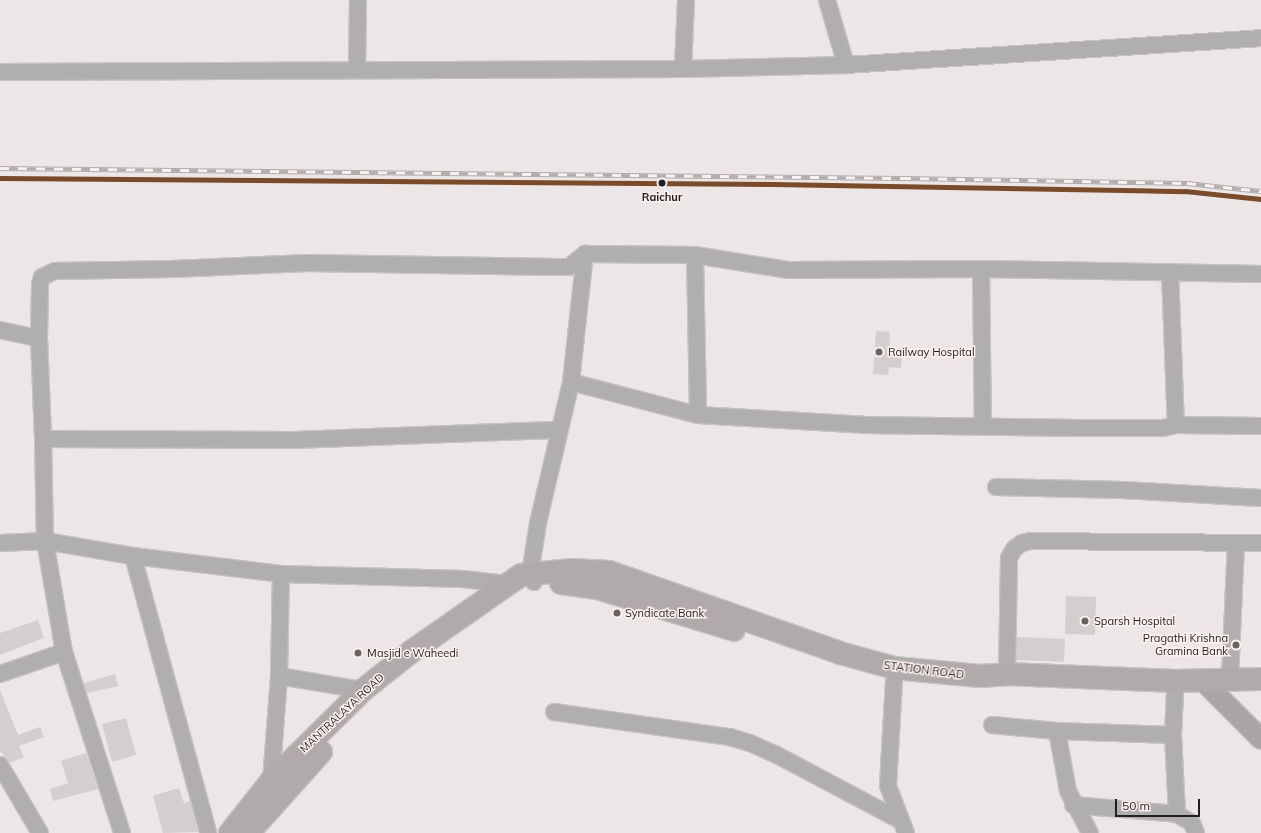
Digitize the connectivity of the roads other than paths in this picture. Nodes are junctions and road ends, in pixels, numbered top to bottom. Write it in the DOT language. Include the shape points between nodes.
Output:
graph roads {
  1 [pos="358,0"];
  2 [pos="686,0"];
  3 [pos="827,0"];
  4 [pos="1261,38"];
  5 [pos="846,65"];
  6 [pos="357,69"];
  7 [pos="683,69"];
  8 [pos="0,72"];
  9 [pos="585,254"];
  10 [pos="695,255"];
  11 [pos="981,269"];
  12 [pos="1170,272"];
  13 [pos="1261,274"];
  14 [pos="0,330"];
  15 [pos="39,338"];
  16 [pos="570,382"];
  17 [pos="698,415"];
  18 [pos="983,425"];
  19 [pos="1176,425"];
  20 [pos="1261,426"];
  21 [pos="558,430"];
  22 [pos="43,439"];
  23 [pos="996,487"];
  24 [pos="1261,498"];
  25 [pos="45,541"];
  26 [pos="0,543"];
  27 [pos="1236,543"];
  28 [pos="1261,543"];
  29 [pos="133,556"];
  30 [pos="281,574"];
  31 [pos="532,578"];
  32 [pos="507,584"];
  33 [pos="64,652"];
  34 [pos="0,674"];
  35 [pos="1007,674"];
  36 [pos="279,676"];
  37 [pos="1261,679"];
  38 [pos="894,681"];
  39 [pos="1217,684"];
  40 [pos="363,690"];
  41 [pos="1175,692"];
  42 [pos="1261,693"];
  43 [pos="554,712"];
  44 [pos="992,725"];
  45 [pos="1057,731"];
  46 [pos="1173,735"];
  47 [pos="1261,739"];
  48 [pos="0,765"];
  49 [pos="272,781"];
  50 [pos="1073,805"];
  51 [pos="1177,814"];
  52 [pos="903,827"];
  53 [pos="40,833"];
  54 [pos="122,833"];
  55 [pos="208,833"];
  56 [pos="230,833"];
  57 [pos="249,833"];
  58 [pos="1090,833"];
  59 [pos="1196,833"];
  1 -- 6 [label="street"];
  2 -- 7 [label="street"];
  3 -- 5 [label="street"];
  4 -- 5 [label="street"];
  5 -- 7 [label="street"];
  6 -- 7 [label="street"];
  6 -- 8 [label="street"];
  9 -- 10 [label="street"];
  9 -- 15 [label="street" via="570,267 307,263 55,271 42,277 40,284"];
  9 -- 16 [label="street"];
  10 -- 11 [label="street" via="789,270"];
  10 -- 17 [label="street"];
  11 -- 12 [label="street"];
  11 -- 18 [label="street"];
  12 -- 13 [label="street"];
  12 -- 19 [label="street"];
  14 -- 15 [label="street"];
  15 -- 22 [label="street"];
  16 -- 17 [label="street"];
  16 -- 21 [label="street"];
  17 -- 18 [label="street" via="864,424"];
  18 -- 19 [label="street" via="1164,428"];
  19 -- 20 [label="street"];
  21 -- 22 [label="street" via="294,440"];
  21 -- 31 [label="street"];
  22 -- 25 [label="street"];
  23 -- 24 [label="street" via="1123,490"];
  25 -- 26 [label="street"];
  25 -- 29 [label="street"];
  25 -- 33 [label="street"];
  27 -- 28 [label="street"];
  27 -- 35 [label="street" via="1022,543 1009,558"];
  27 -- 39 [label="street"];
  29 -- 30 [label="street"];
  29 -- 55 [label="street"];
  30 -- 32 [label="street" via="463,579"];
  30 -- 36 [label="street"];
  31 -- 32 [label="highway, MANTRALAYA ROAD" via="521,575"];
  31 -- 35 [label="highway, STATION ROAD" via="572,570 609,572 840,653 894,668 981,676"];
  31 -- 38 [label="highway, STATION ROAD" via="597,588"];
  31 -- 57 [label="highway, MANTRALAYA ROAD" via="421,657 369,699"];
  32 -- 40 [label="highway, MANTRALAYA ROAD" via="412,651"];
  33 -- 34 [label="street"];
  33 -- 54 [label="street"];
  35 -- 39 [label="highway, STATION ROAD"];
  36 -- 40 [label="street"];
  36 -- 49 [label="street"];
  37 -- 39 [label="highway, STATION ROAD"];
  38 -- 41 [label="highway, STATION ROAD" via="982,689"];
  38 -- 52 [label="street" via="888,786"];
  39 -- 41 [label="highway, STATION ROAD"];
  39 -- 42 [label="highway, STATION ROAD"];
  39 -- 47 [label="main road"];
  40 -- 49 [label="highway, MANTRALAYA ROAD"];
  41 -- 46 [label="street"];
  43 -- 52 [label="street" via="730,737 784,758"];
  44 -- 45 [label="street"];
  45 -- 46 [label="street"];
  45 -- 50 [label="street"];
  46 -- 51 [label="street"];
  48 -- 53 [label="street"];
  49 -- 56 [label="highway, MANTRALAYA ROAD"];
  50 -- 51 [label="street"];
  50 -- 58 [label="street"];
  51 -- 59 [label="street" via="1192,823"];
}
